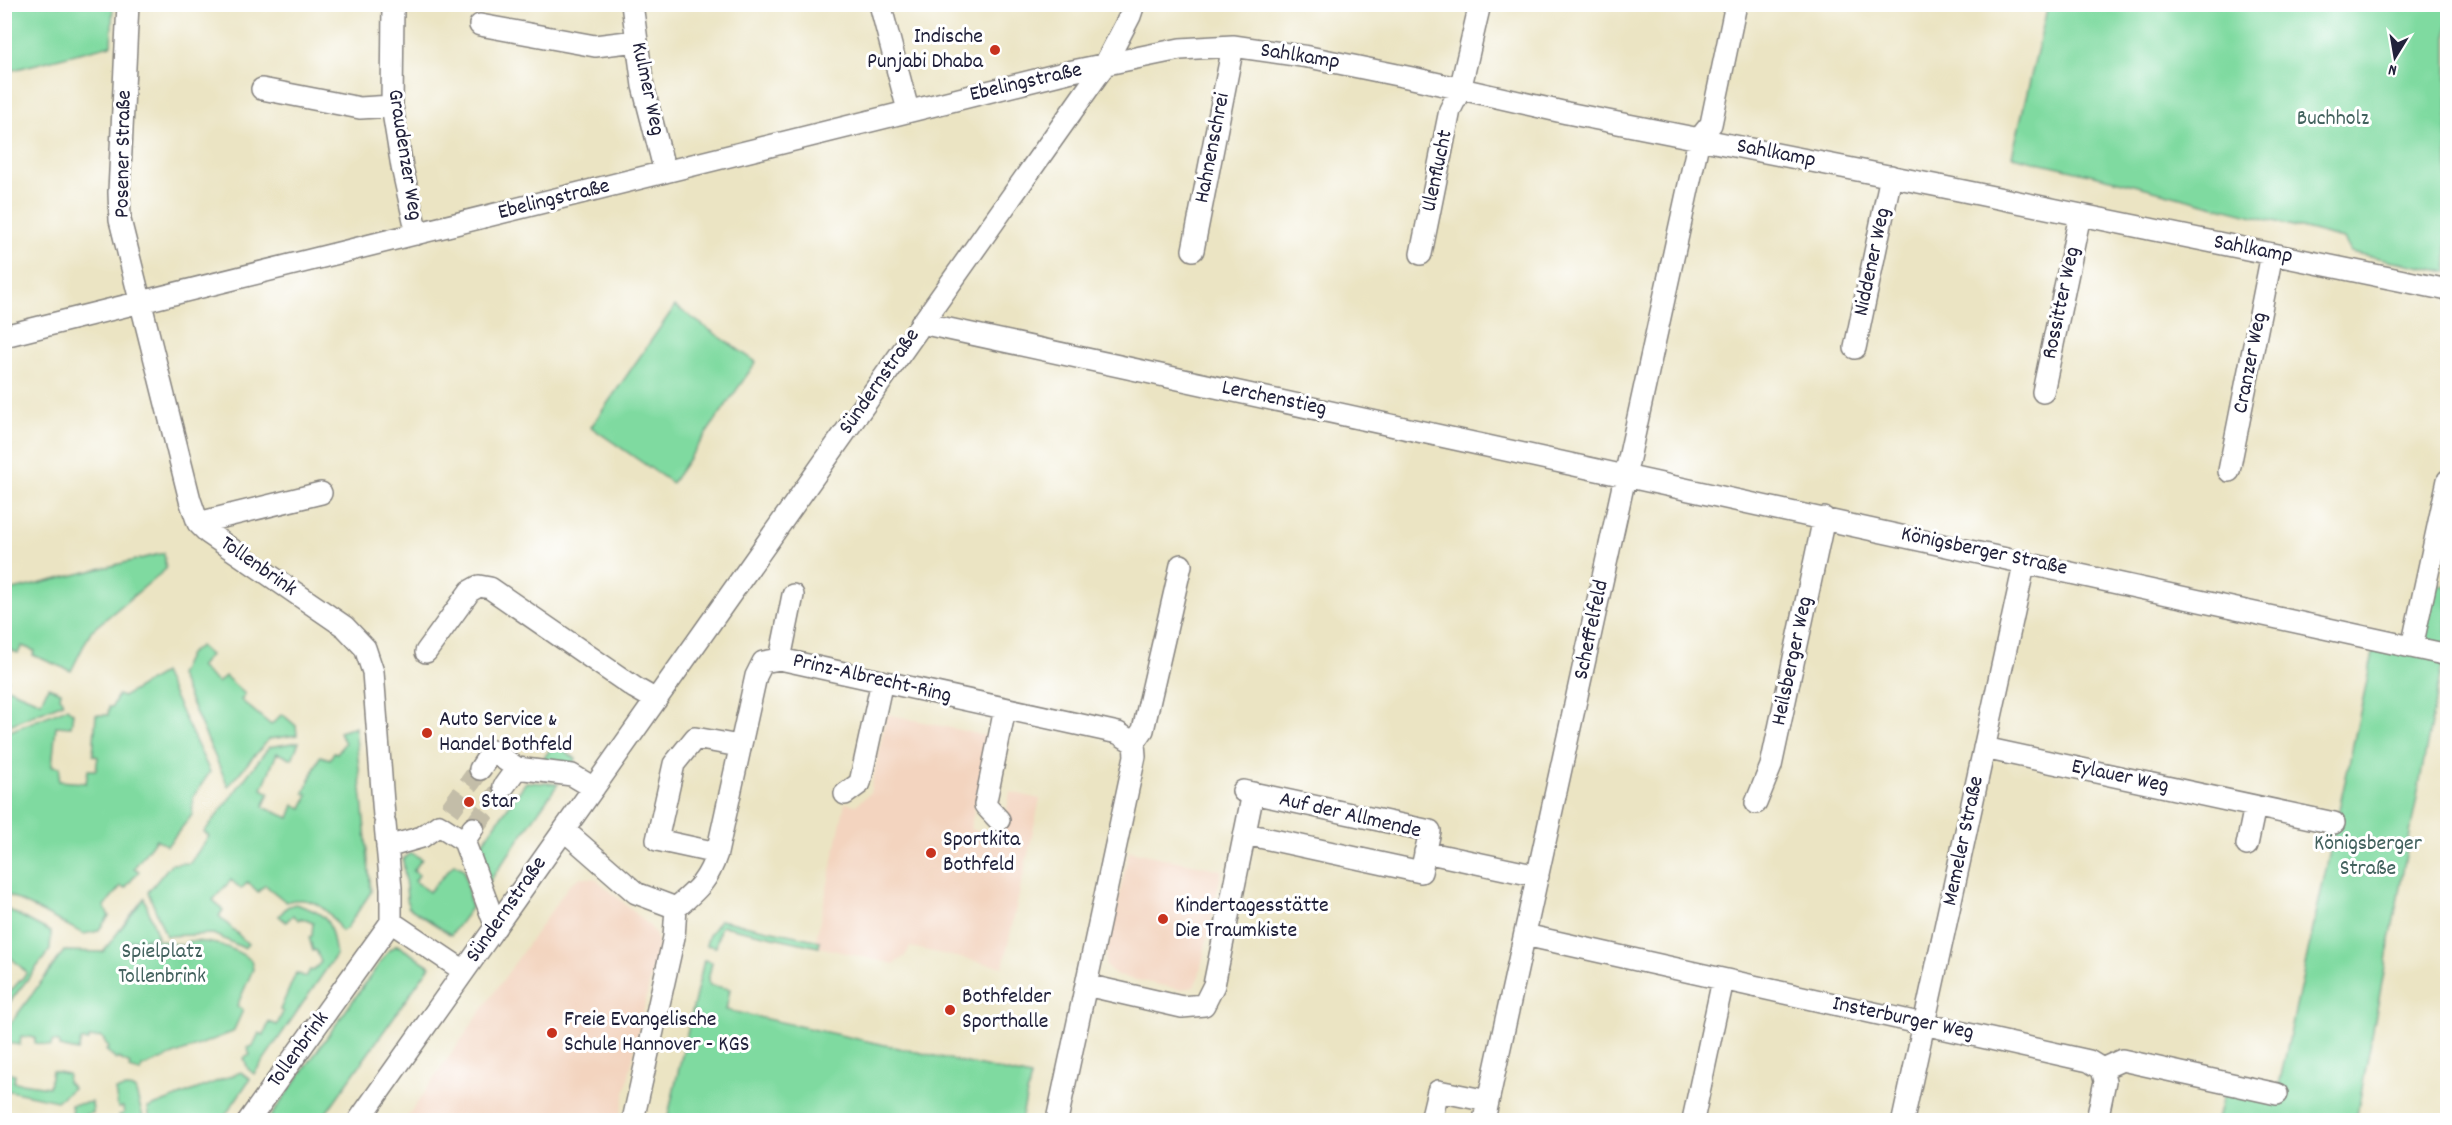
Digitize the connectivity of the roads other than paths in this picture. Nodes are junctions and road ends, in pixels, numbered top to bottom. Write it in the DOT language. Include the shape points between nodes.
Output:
graph roads {
  1 [pos="128,4"];
  2 [pos="393,4"];
  3 [pos="632,4"];
  4 [pos="880,4"];
  5 [pos="1134,4"];
  6 [pos="1480,4"];
  7 [pos="1736,4"];
  8 [pos="480,25"];
  9 [pos="636,41"];
  10 [pos="1233,46"];
  11 [pos="1104,66"];
  12 [pos="262,89"];
  13 [pos="1460,90"];
  14 [pos="392,106"];
  15 [pos="908,111"];
  16 [pos="1699,139"];
  17 [pos="665,172"];
  18 [pos="1891,176"];
  19 [pos="2080,215"];
  20 [pos="417,234"];
  21 [pos="1193,250"];
  22 [pos="1421,254"];
  23 [pos="2272,254"];
  24 [pos="2448,290"];
  25 [pos="140,302"];
  26 [pos="921,323"];
  27 [pos="4,336"];
  28 [pos="1855,348"];
  29 [pos="2043,392"];
  30 [pos="2229,471"];
  31 [pos="1626,475"];
  32 [pos="2448,480"];
  33 [pos="321,493"];
  34 [pos="1824,518"];
  35 [pos="198,523"];
  36 [pos="2025,561"];
  37 [pos="1181,565"];
  38 [pos="793,595"];
  39 [pos="2412,647"];
  40 [pos="426,652"];
  41 [pos="2448,655"];
  42 [pos="780,659"];
  43 [pos="882,681"];
  44 [pos="656,700"];
  45 [pos="1005,709"];
  46 [pos="1134,743"];
  47 [pos="739,746"];
  48 [pos="1984,748"];
  49 [pos="517,768"];
  50 [pos="480,769"];
  51 [pos="504,786"];
  52 [pos="594,788"];
  53 [pos="845,794"];
  54 [pos="1756,803"];
  55 [pos="2255,806"];
  56 [pos="999,820"];
  57 [pos="2334,823"];
  58 [pos="564,830"];
  59 [pos="1245,834"];
  60 [pos="2247,845"];
  61 [pos="387,848"];
  62 [pos="1425,852"];
  63 [pos="717,853"];
  64 [pos="1538,876"];
  65 [pos="676,908"];
  66 [pos="391,922"];
  67 [pos="496,927"];
  68 [pos="1525,935"];
  69 [pos="464,971"];
  70 [pos="1723,980"];
  71 [pos="1086,985"];
  72 [pos="1924,1024"];
  73 [pos="2102,1069"];
  74 [pos="2277,1094"];
  75 [pos="1486,1111"];
  76 [pos="249,1120"];
  77 [pos="359,1120"];
  78 [pos="633,1120"];
  79 [pos="1057,1120"];
  80 [pos="1431,1120"];
  81 [pos="1693,1120"];
  82 [pos="1903,1120"];
  83 [pos="2097,1120"];
  1 -- 25 [label="street, Posener Straße" via="120,219"];
  2 -- 14 [label="street, Graudenzer Weg"];
  3 -- 9 [label="street, Kulmer Weg"];
  4 -- 15 [label="street"];
  5 -- 11 [label="street, Sündernstraße"];
  6 -- 13 [label="street, Ulenflucht"];
  7 -- 16 [label="street, Scheffelfeld" via="1711,124"];
  8 -- 9 [label="street" via="595,46"];
  9 -- 17 [label="street, Kulmer Weg"];
  10 -- 11 [label="street, Sahlkamp" via="1180,49"];
  10 -- 13 [label="street, Sahlkamp" via="1309,57"];
  10 -- 21 [label="street, Hahnenschrei"];
  11 -- 15 [label="street, Ebelingstraße"];
  11 -- 26 [label="street, Sündernstraße"];
  12 -- 14 [label="street" via="360,108"];
  13 -- 16 [label="street, Sahlkamp"];
  13 -- 22 [label="street, Ulenflucht" via="1450,110"];
  14 -- 20 [label="street, Graudenzer Weg"];
  15 -- 17 [label="street, Ebelingstraße"];
  16 -- 18 [label="street, Sahlkamp"];
  16 -- 31 [label="street, Scheffelfeld"];
  17 -- 20 [label="street, Ebelingstraße"];
  18 -- 19 [label="street, Sahlkamp"];
  18 -- 28 [label="street, Niddener Weg"];
  19 -- 23 [label="street, Sahlkamp"];
  19 -- 29 [label="street, Rossitter Weg"];
  20 -- 25 [label="street, Ebelingstraße"];
  23 -- 24 [label="street, Sahlkamp"];
  23 -- 30 [label="street, Cranzer Weg"];
  25 -- 27 [label="street, Ebelingstraße"];
  25 -- 35 [label="street, Tollenbrink"];
  26 -- 31 [label="street, Lerchenstieg"];
  26 -- 44 [label="street, Sündernstraße"];
  31 -- 34 [label="street, Königsberger Straße"];
  31 -- 64 [label="street, Scheffelfeld"];
  32 -- 39 [label="street"];
  33 -- 35 [label="street"];
  34 -- 36 [label="street, Königsberger Straße"];
  34 -- 54 [label="street, Heilsberger Weg" via="1771,766"];
  35 -- 61 [label="street, Tollenbrink" via="345,627 366,648 373,672"];
  36 -- 39 [label="street, Königsberger Straße"];
  36 -- 48 [label="street, Memeler Straße"];
  37 -- 46 [label="street" via="1143,729"];
  38 -- 42 [label="street"];
  39 -- 41 [label="street, Königsberger Straße"];
  40 -- 44 [label="street" via="470,591 479,586 490,588"];
  42 -- 43 [label="street, Prinz-Albrecht-Ring"];
  42 -- 47 [label="street, Prinz-Albrecht-Ring" via="763,662 756,676"];
  43 -- 45 [label="street, Prinz-Albrecht-Ring"];
  43 -- 53 [label="street" via="860,783"];
  44 -- 52 [label="street, Sündernstraße"];
  45 -- 46 [label="street, Prinz-Albrecht-Ring" via="1118,733"];
  45 -- 56 [label="street" via="984,805"];
  46 -- 71 [label="street" via="1135,756"];
  47 -- 63 [label="street, Prinz-Albrecht-Ring"];
  47 -- 63 [label="street" via="695,738 674,764 657,840"];
  48 -- 55 [label="street, Eylauer Weg"];
  48 -- 72 [label="street, Memeler Straße"];
  49 -- 50 [label="street" via="492,751"];
  49 -- 51 [label="street"];
  49 -- 52 [label="street" via="572,776"];
  52 -- 58 [label="street, Sündernstraße"];
  55 -- 57 [label="street, Eylauer Weg"];
  55 -- 60 [label="street"];
  58 -- 65 [label="street" via="636,893"];
  58 -- 67 [label="street, Sündernstraße"];
  59 -- 62 [label="street, Auf der Allmende" via="1420,872"];
  59 -- 62 [label="street, Auf der Allmende" via="1248,792 1430,831"];
  59 -- 71 [label="street, Auf der Allmende" via="1214,985 1204,1005 1182,1007"];
  61 -- 66 [label="street, Tollenbrink"];
  61 -- 67 [label="street" via="422,837 444,817 469,834"];
  62 -- 64 [label="street, Auf der Allmende"];
  63 -- 65 [label="street, Prinz-Albrecht-Ring" via="710,874"];
  64 -- 68 [label="street, Scheffelfeld"];
  65 -- 78 [label="street" via="674,937"];
  66 -- 69 [label="street"];
  66 -- 76 [label="street, Tollenbrink"];
  67 -- 69 [label="street, Sündernstraße"];
  68 -- 70 [label="street, Insterburger Weg"];
  68 -- 75 [label="street, Scheffelfeld"];
  69 -- 77 [label="street, Sündernstraße"];
  70 -- 72 [label="street, Insterburger Weg"];
  70 -- 81 [label="street"];
  71 -- 79 [label="street"];
  72 -- 73 [label="street, Insterburger Weg" via="2089,1061"];
  72 -- 82 [label="street, Memeler Straße"];
  73 -- 74 [label="street" via="2122,1060"];
  73 -- 83 [label="street" via="2105,1081"];
  75 -- 80 [label="street" via="1438,1091"];
}
